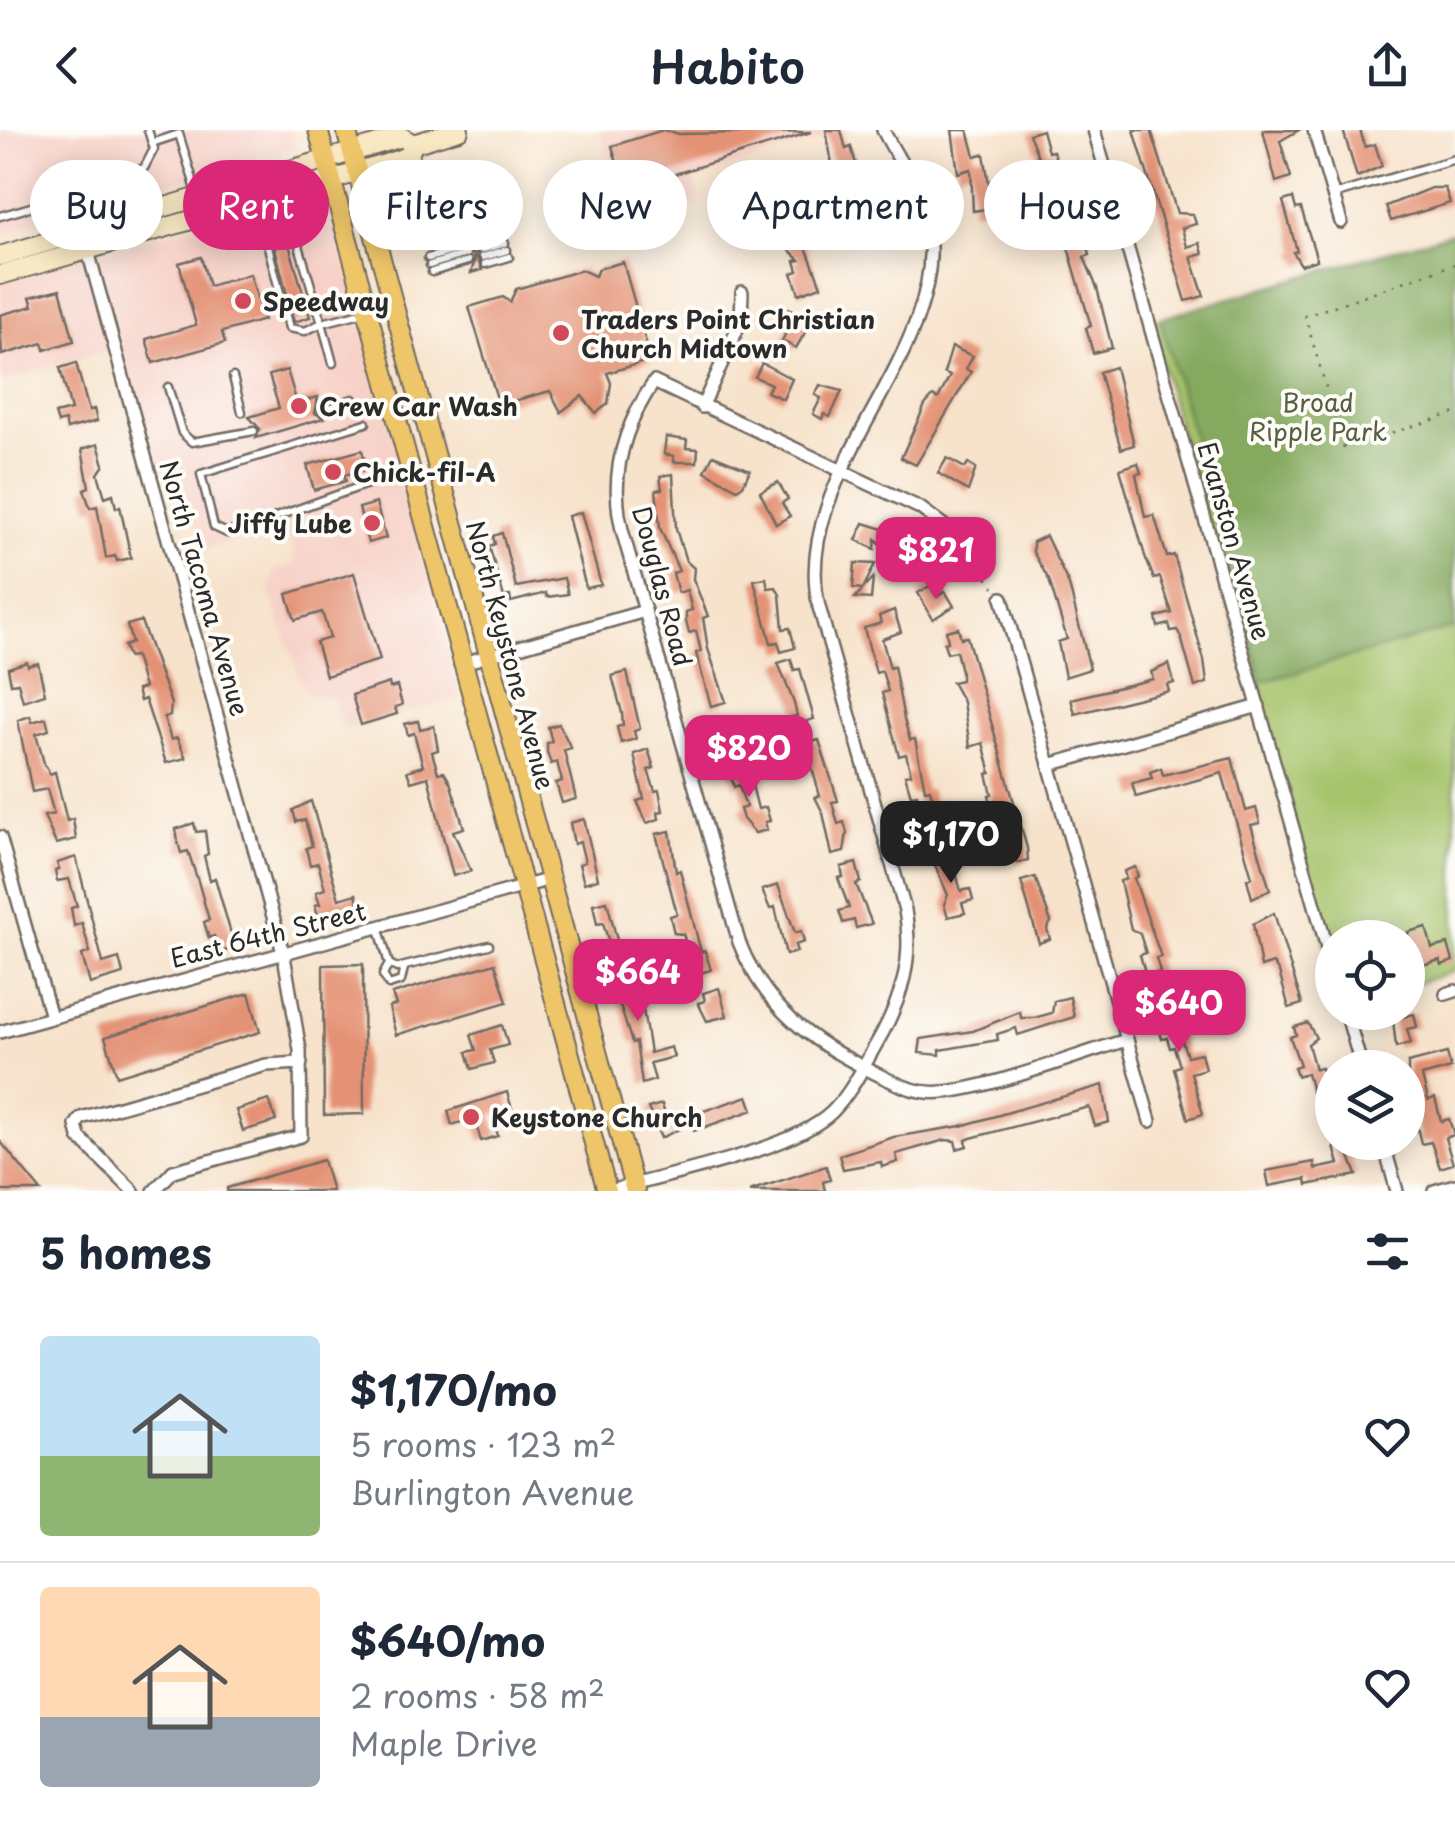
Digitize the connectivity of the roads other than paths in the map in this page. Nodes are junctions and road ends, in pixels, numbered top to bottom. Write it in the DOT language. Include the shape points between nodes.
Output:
graph roads {
  1 [pos="148,130"];
  2 [pos="318,130"];
  3 [pos="346,130"];
  4 [pos="459,130"];
  5 [pos="883,130"];
  6 [pos="1094,130"];
  7 [pos="1314,130"];
  8 [pos="172,133"];
  9 [pos="438,133"];
  10 [pos="152,143"];
  11 [pos="413,144"];
  12 [pos="352,153"];
  13 [pos="1455,159"];
  14 [pos="148,160"];
  15 [pos="188,160"];
  16 [pos="326,160"];
  17 [pos="354,160"];
  18 [pos="396,160"];
  19 [pos="329,170"];
  20 [pos="349,175"];
  21 [pos="332,180"];
  22 [pos="329,181"];
  23 [pos="1333,195"];
  24 [pos="30,207"];
  25 [pos="0,216"];
  26 [pos="1341,222"];
  27 [pos="506,246"];
  28 [pos="34,250"];
  29 [pos="63,250"];
  30 [pos="88,250"];
  31 [pos="269,250"];
  32 [pos="300,250"];
  33 [pos="378,250"];
  34 [pos="466,254"];
  35 [pos="0,256"];
  36 [pos="7,273"];
  37 [pos="742,292"];
  38 [pos="367,312"];
  39 [pos="322,323"];
  40 [pos="332,363"];
  41 [pos="233,377"];
  42 [pos="168,387"];
  43 [pos="353,399"];
  44 [pos="702,407"];
  45 [pos="322,411"];
  46 [pos="242,412"];
  47 [pos="366,423"];
  48 [pos="254,431"];
  49 [pos="844,472"];
  50 [pos="381,480"];
  51 [pos="274,518"];
  52 [pos="245,527"];
  53 [pos="974,560"];
  54 [pos="1002,598"];
  55 [pos="645,612"];
  56 [pos="486,657"];
  57 [pos="460,664"];
  58 [pos="1259,706"];
  59 [pos="1049,765"];
  60 [pos="0,837"];
  61 [pos="547,880"];
  62 [pos="522,888"];
  63 [pos="1319,920"];
  64 [pos="380,929"];
  65 [pos="489,944"];
  66 [pos="284,956"];
  67 [pos="389,964"];
  68 [pos="404,968"];
  69 [pos="51,1017"];
  70 [pos="0,1032"];
  71 [pos="1127,1040"];
  72 [pos="301,1063"];
  73 [pos="863,1067"];
  74 [pos="1150,1121"];
  75 [pos="1389,1160"];
  76 [pos="1455,1185"];
  77 [pos="634,1188"];
  78 [pos="134,1191"];
  79 [pos="154,1191"];
  80 [pos="609,1191"];
  81 [pos="1397,1191"];
  82 [pos="1434,1191"];
  1 -- 10 [label="lane"];
  2 -- 16 [label="main road, North Keystone Avenue"];
  3 -- 12 [label="main road, North Keystone Avenue"];
  4 -- 9 [label="street"];
  5 -- 49 [label="street" via="920,199 930,266 921,304"];
  6 -- 58 [label="street, Evanston Avenue"];
  7 -- 23 [label="street"];
  8 -- 10 [label="lane"];
  8 -- 15 [label="lane" via="180,134"];
  9 -- 11 [label="street"];
  10 -- 14 [label="lane"];
  11 -- 12 [label="street" via="402,137"];
  11 -- 18 [label="street" via="409,156"];
  12 -- 16 [label="street"];
  12 -- 17 [label="main road, North Keystone Avenue"];
  13 -- 23 [label="lane"];
  19 -- 21 [label="main road, North Keystone Avenue"];
  20 -- 21 [label="street"];
  21 -- 22 [label="street"];
  21 -- 38 [label="main road, North Keystone Avenue"];
  23 -- 26 [label="street"];
  24 -- 25 [label="lane"];
  27 -- 27 [label="lane" via="482,253"];
  28 -- 35 [label="street"];
  29 -- 36 [label="street"];
  30 -- 66 [label="street, North Tacoma Avenue"];
  31 -- 39 [label="lane" via="290,328 305,332"];
  32 -- 39 [label="lane"];
  33 -- 56 [label="main road, North Keystone Avenue"];
  34 -- 34 [label="lane" via="430,265"];
  37 -- 44 [label="street" via="741,321"];
  38 -- 39 [label="lane"];
  38 -- 57 [label="main road, North Keystone Avenue"];
  39 -- 40 [label="lane"];
  41 -- 46 [label="lane"];
  42 -- 48 [label="lane" via="182,432 192,442"];
  43 -- 45 [label="lane"];
  44 -- 49 [label="street"];
  44 -- 55 [label="street, Douglas Road" via="654,382 623,443 616,479 620,525"];
  47 -- 52 [label="lane" via="201,474 214,527"];
  49 -- 53 [label="street" via="920,508"];
  49 -- 73 [label="street" via="817,539 815,586 908,938 902,990"];
  50 -- 51 [label="lane"];
  54 -- 59 [label="street"];
  55 -- 56 [label="street"];
  55 -- 73 [label="street, Douglas Road" via="750,969 801,1031"];
  56 -- 57 [label="street"];
  56 -- 61 [label="main road, North Keystone Avenue"];
  57 -- 62 [label="main road, North Keystone Avenue"];
  58 -- 59 [label="street"];
  58 -- 63 [label="street, Evanston Avenue"];
  59 -- 71 [label="street"];
  60 -- 69 [label="street"];
  61 -- 62 [label="street, East 64th Street"];
  61 -- 77 [label="main road, North Keystone Avenue"];
  62 -- 64 [label="street, East 64th Street"];
  62 -- 80 [label="main road, North Keystone Avenue"];
  64 -- 66 [label="street, East 64th Street"];
  64 -- 67 [label="lane"];
  65 -- 68 [label="lane"];
  66 -- 69 [label="street, East 64th Street"];
  66 -- 72 [label="street, North Tacoma Avenue"];
  67 -- 68 [label="lane"];
  67 -- 68 [label="lane" via="383,975 390,985 401,981"];
  69 -- 70 [label="street, East 64th Street"];
  71 -- 73 [label="street, Douglas Road" via="946,1092 911,1090"];
  71 -- 74 [label="street"];
  72 -- 78 [label="street" via="266,1065 81,1118 80,1139"];
  72 -- 79 [label="street, North Tacoma Avenue" via="300,1136 173,1171"];
  73 -- 77 [label="street" via="833,1111 804,1132"];
  75 -- 81 [label="street"];
  76 -- 82 [label="street"];
  77 -- 80 [label="street"];
}
